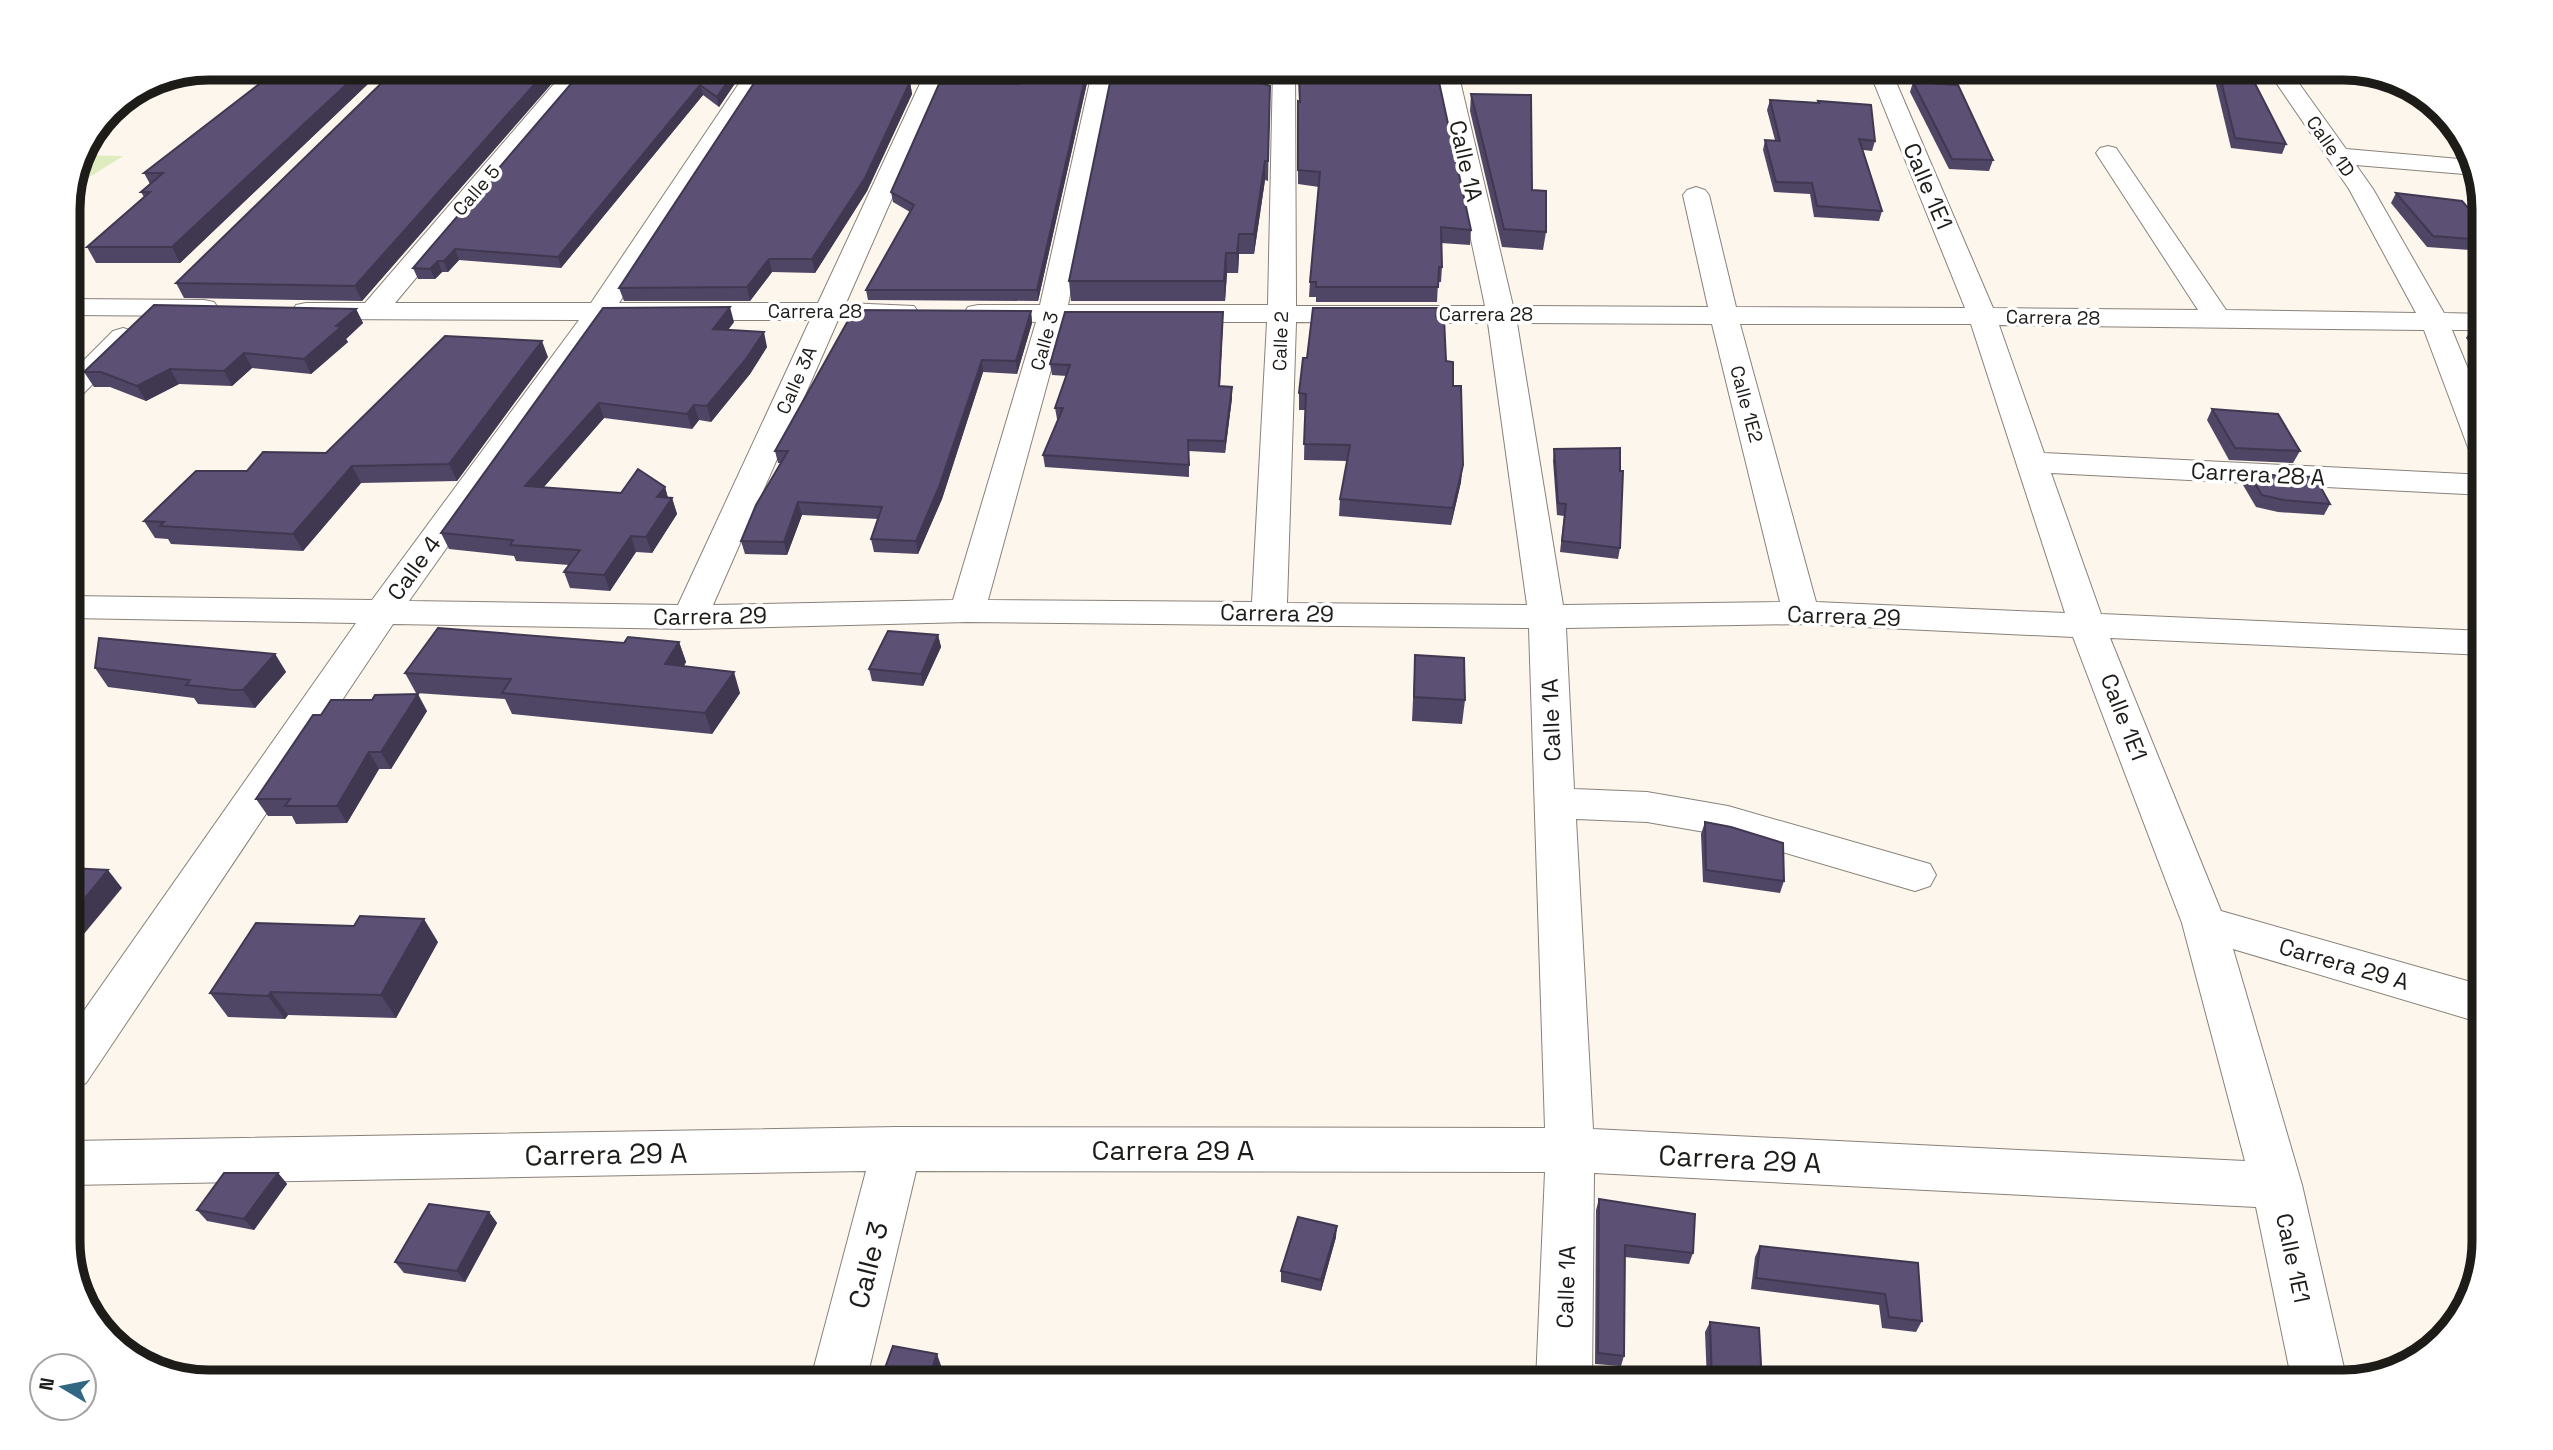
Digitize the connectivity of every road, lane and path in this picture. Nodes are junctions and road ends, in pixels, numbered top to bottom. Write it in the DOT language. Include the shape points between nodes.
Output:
graph roads {
  1 [pos="1284,80"];
  2 [pos="1449,80"];
  3 [pos="1884,80"];
  4 [pos="2285,80"];
  5 [pos="388,81"];
  6 [pos="570,81"];
  7 [pos="752,81"];
  8 [pos="933,81"];
  9 [pos="1101,81"];
  10 [pos="368,100"];
  11 [pos="2108,153"];
  12 [pos="2339,156"];
  13 [pos="2466,167"];
  14 [pos="1696,195"];
  15 [pos="185,279"];
  16 [pos="81,307"];
  17 [pos="156,307"];
  18 [pos="237,309"];
  19 [pos="277,310"];
  20 [pos="600,311"];
  21 [pos="827,311"];
  22 [pos="372,313"];
  23 [pos="1052,314"];
  24 [pos="1282,314"];
  25 [pos="1502,314"];
  26 [pos="1724,316"];
  27 [pos="1982,316"];
  28 [pos="2218,319"];
  29 [pos="2435,322"];
  30 [pos="2472,322"];
  31 [pos="81,379"];
  32 [pos="2472,419"];
  33 [pos="2032,462"];
  34 [pos="2472,484"];
  35 [pos="81,607"];
  36 [pos="967,611"];
  37 [pos="1269,613"];
  38 [pos="1801,613"];
  39 [pos="381,614"];
  40 [pos="690,617"];
  41 [pos="1547,617"];
  42 [pos="2087,625"];
  43 [pos="2472,642"];
  44 [pos="1555,803"];
  45 [pos="1915,874"];
  46 [pos="2204,923"];
  47 [pos="2472,1001"];
  48 [pos="81,1052"];
  49 [pos="897,1149"];
  50 [pos="1570,1150"];
  51 [pos="81,1163"];
  52 [pos="2277,1185"];
  53 [pos="841,1370"];
  54 [pos="1564,1370"];
  55 [pos="2317,1370"];
  1 -- 24 [label="street, Calle 2"];
  2 -- 25 [label="street, Calle 1A"];
  3 -- 27 [label="street, Calle 1E1"];
  4 -- 12 [label="street, Calle 1D"];
  5 -- 10 [label="street"];
  6 -- 22 [label="street, Calle 5"];
  7 -- 20 [label="street, Calle 4"];
  8 -- 21 [label="street, Calle 3A"];
  9 -- 23 [label="street, Calle 3"];
  11 -- 28 [label="street"];
  12 -- 13 [label="street"];
  12 -- 29 [label="street, Calle 1D"];
  14 -- 26 [label="street, Calle 1E2"];
  15 -- 17 [label="street"];
  16 -- 17 [label="street"];
  17 -- 18 [label="street"];
  17 -- 31 [label="street"];
  19 -- 22 [label="street, Carrera 28"];
  20 -- 21 [label="street, Carrera 28"];
  20 -- 22 [label="street, Carrera 28"];
  20 -- 39 [label="street, Calle 4"];
  21 -- 23 [label="street, Carrera 28"];
  21 -- 40 [label="street, Calle 3A"];
  23 -- 24 [label="street, Carrera 28"];
  23 -- 36 [label="street, Calle 3"];
  24 -- 25 [label="street, Carrera 28"];
  24 -- 37 [label="street, Calle 2"];
  25 -- 26 [label="street, Carrera 28"];
  25 -- 41 [label="street, Calle 1A"];
  26 -- 27 [label="street, Carrera 28"];
  26 -- 38 [label="street, Calle 1E2"];
  27 -- 28 [label="street, Carrera 28"];
  27 -- 33 [label="street, Calle 1E1"];
  28 -- 29 [label="street, Carrera 28"];
  29 -- 30 [label="street, Carrera 28"];
  29 -- 32 [label="street, Calle 1D"];
  33 -- 34 [label="street, Carrera 28 A"];
  33 -- 42 [label="street, Calle 1E1"];
  35 -- 39 [label="street, Carrera 29"];
  36 -- 37 [label="street, Carrera 29"];
  36 -- 40 [label="street, Carrera 29"];
  37 -- 41 [label="street, Carrera 29"];
  38 -- 41 [label="street, Carrera 29"];
  38 -- 42 [label="street, Carrera 29"];
  39 -- 40 [label="street, Carrera 29"];
  39 -- 48 [label="street, Calle 4"];
  41 -- 44 [label="street, Calle 1A"];
  42 -- 43 [label="street, Carrera 29"];
  42 -- 46 [label="street, Calle 1E1"];
  44 -- 45 [label="street" via="1647,807 1728,821"];
  44 -- 50 [label="street, Calle 1A"];
  46 -- 47 [label="street, Carrera 29 A"];
  46 -- 52 [label="street, Calle 1E1"];
  49 -- 50 [label="street, Carrera 29 A"];
  49 -- 51 [label="street, Carrera 29 A"];
  49 -- 53 [label="street, Calle 3"];
  50 -- 52 [label="street, Carrera 29 A"];
  50 -- 54 [label="street, Calle 1A"];
  52 -- 55 [label="street, Calle 1E1"];
}
